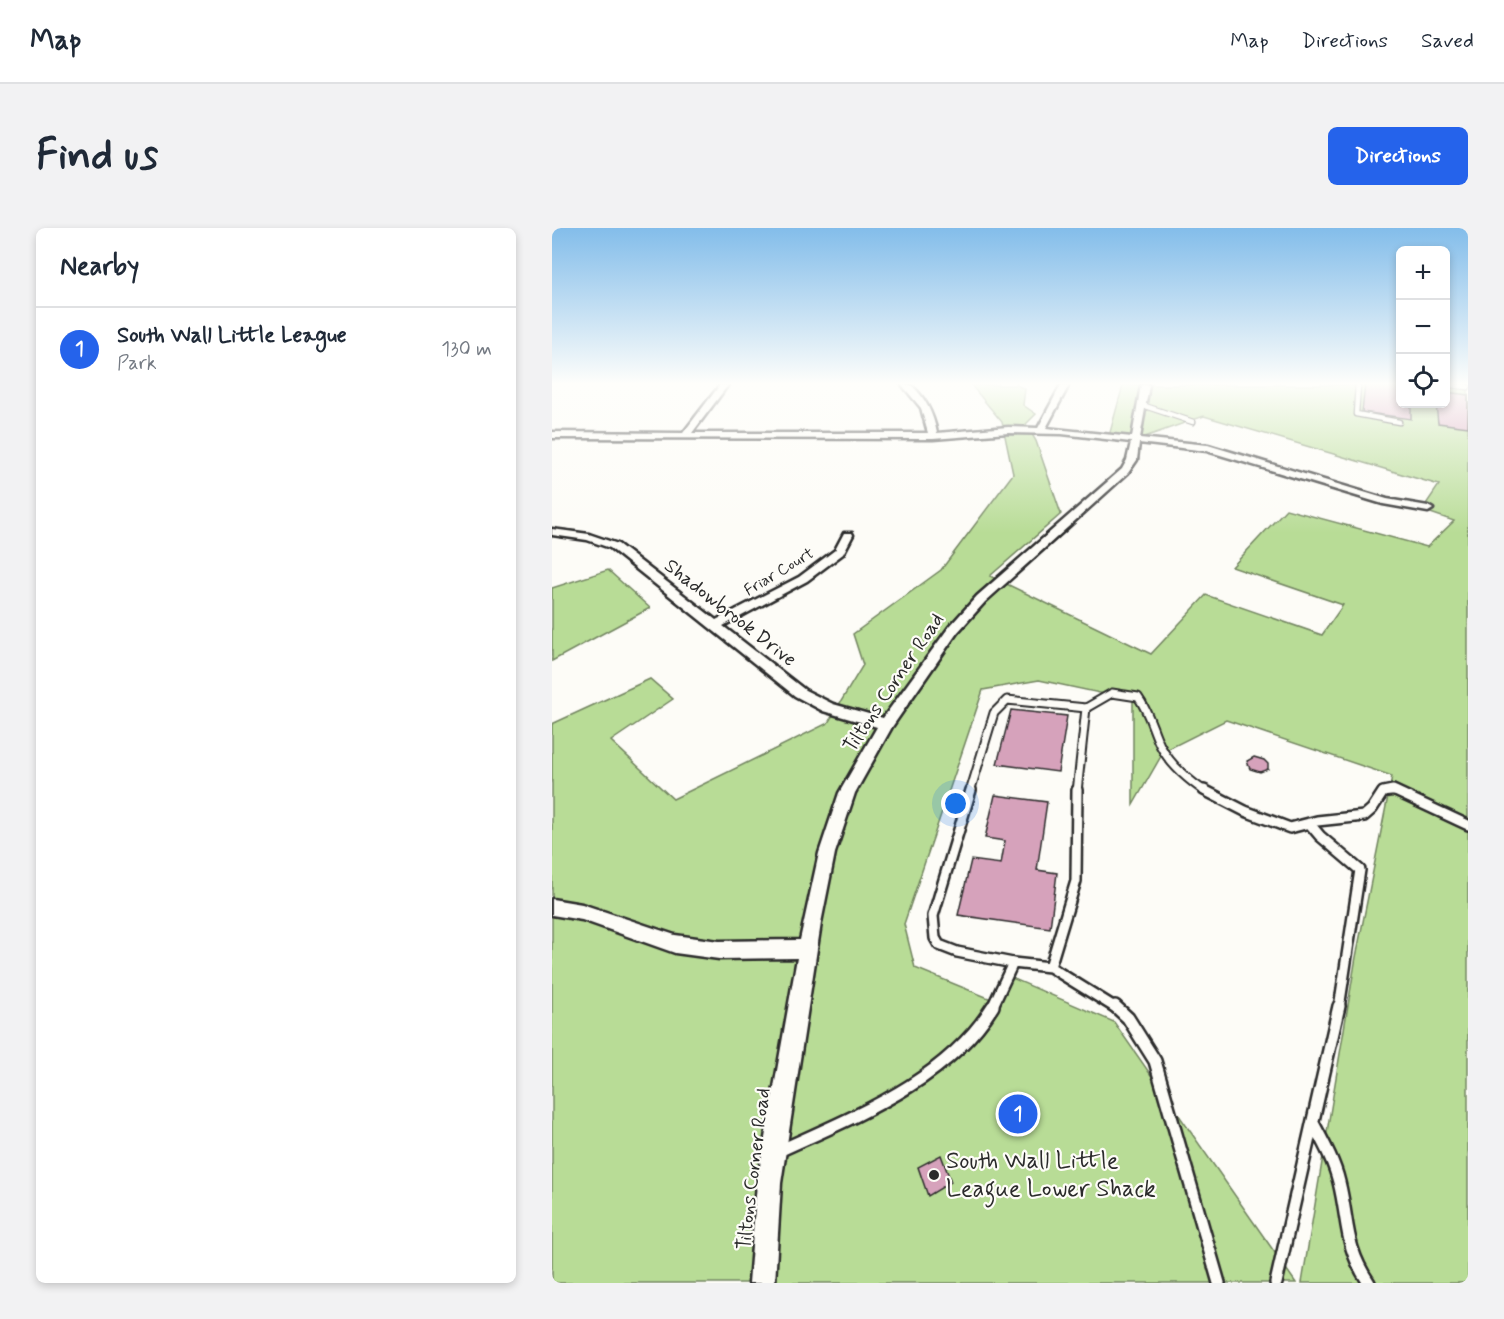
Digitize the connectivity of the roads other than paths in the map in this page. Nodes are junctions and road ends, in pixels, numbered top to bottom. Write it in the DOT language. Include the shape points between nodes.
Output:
graph roads {
  1 [pos="955,434"];
  2 [pos="1086,434"];
  3 [pos="1137,434"];
  4 [pos="552,435"];
  5 [pos="685,436"];
  6 [pos="933,436"];
  7 [pos="1136,439"];
  8 [pos="1428,509"];
  9 [pos="552,532"];
  10 [pos="848,535"];
  11 [pos="716,625"];
  12 [pos="1086,708"];
  13 [pos="886,724"];
  14 [pos="1309,823"];
  15 [pos="1468,825"];
  16 [pos="552,907"];
  17 [pos="808,949"];
  18 [pos="1013,963"];
  19 [pos="1050,967"];
  20 [pos="1313,1123"];
  21 [pos="774,1153"];
  22 [pos="762,1283"];
  23 [pos="1219,1283"];
  24 [pos="1276,1283"];
  25 [pos="1369,1283"];
  1 -- 6 [label="street"];
  2 -- 7 [label="street"];
  3 -- 7 [label="street, Tiltons Corner Road"];
  4 -- 5 [label="street"];
  5 -- 6 [label="street"];
  7 -- 8 [label="street" via="1218,450 1386,502"];
  7 -- 13 [label="street, Tiltons Corner Road" via="1132,460 1125,471 970,611"];
  9 -- 11 [label="street, Shadowbrook Drive" via="589,537 614,546"];
  10 -- 11 [label="street, Friar Court" via="839,552 812,573"];
  11 -- 13 [label="street, Shadowbrook Drive" via="800,693"];
  12 -- 14 [label="lane" via="1112,693 1138,697 1171,762 1204,792 1278,825 1290,828"];
  12 -- 18 [label="lane" via="1007,700 994,712 933,916 939,945 967,955"];
  12 -- 19 [label="lane" via="1077,786 1076,881"];
  13 -- 17 [label="street, Tiltons Corner Road" via="838,815"];
  14 -- 15 [label="lane" via="1364,816 1383,792 1393,790"];
  14 -- 20 [label="lane" via="1316,834 1360,870 1336,1028"];
  16 -- 17 [label="street" via="582,912 685,946 719,950"];
  17 -- 21 [label="street, Tiltons Corner Road"];
  18 -- 19 [label="lane"];
  18 -- 21 [label="lane" via="988,1015 948,1060 870,1109"];
  19 -- 23 [label="lane" via="1110,1002 1128,1018 1155,1061"];
  20 -- 24 [label="lane"];
  20 -- 25 [label="lane" via="1335,1166 1353,1260"];
  21 -- 22 [label="street, Tiltons Corner Road"];
}
